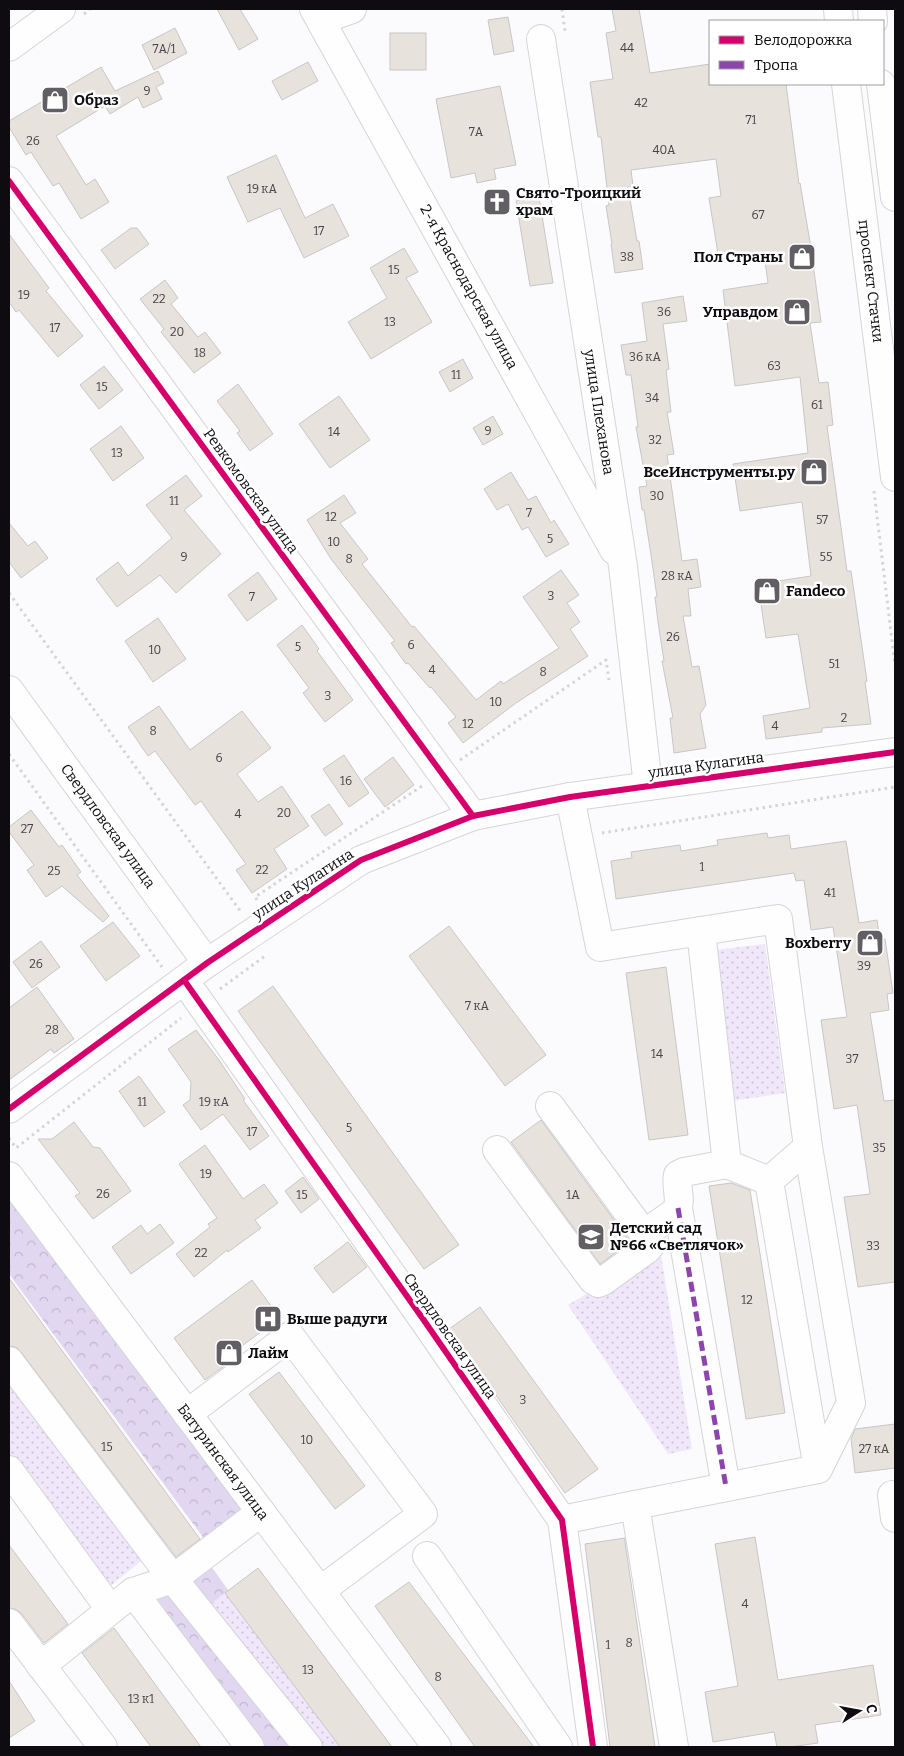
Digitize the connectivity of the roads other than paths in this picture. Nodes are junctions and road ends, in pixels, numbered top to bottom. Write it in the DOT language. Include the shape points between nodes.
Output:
graph roads {
  1 [pos="352,9"];
  2 [pos="46,13"];
  3 [pos="318,15"];
  4 [pos="541,39"];
  5 [pos="9,47"];
  6 [pos="846,85"];
  7 [pos="882,85"];
  8 [pos="9,181"];
  9 [pos="895,197"];
  10 [pos="895,478"];
  11 [pos="623,566"];
  12 [pos="9,690"];
  13 [pos="895,752"];
  14 [pos="648,786"];
  15 [pos="572,806"];
  16 [pos="473,816"];
  17 [pos="701,931"];
  18 [pos="207,963"];
  19 [pos="173,974"];
  20 [pos="550,1106"];
  21 [pos="9,1109"];
  22 [pos="808,1147"];
  23 [pos="497,1150"];
  24 [pos="727,1164"];
  25 [pos="9,1176"];
  26 [pos="769,1180"];
  27 [pos="678,1208"];
  28 [pos="644,1234"];
  29 [pos="9,1361"];
  30 [pos="187,1414"];
  31 [pos="818,1469"];
  32 [pos="9,1470"];
  33 [pos="726,1487"];
  34 [pos="635,1505"];
  35 [pos="261,1512"];
  36 [pos="562,1520"];
  37 [pos="426,1556"];
  38 [pos="173,1579"];
  39 [pos="320,1591"];
  40 [pos="133,1592"];
  41 [pos="110,1609"];
  42 [pos="9,1623"];
  43 [pos="41,1666"];
  44 [pos="103,1747"];
  45 [pos="250,1747"];
  46 [pos="308,1747"];
  47 [pos="437,1747"];
  48 [pos="558,1747"];
  49 [pos="593,1747"];
  50 [pos="674,1747"];
  1 -- 3 [label="street"];
  2 -- 5 [label="street"];
  3 -- 11 [label="street, 2-я Краснодарская улица"];
  4 -- 11 [label="street, улица Плеханова"];
  6 -- 10 [label="street, проспект Стачки"];
  7 -- 9 [label="street"];
  8 -- 16 [label="street, Ревкомовская улица"];
  11 -- 14 [label="street, улица Плеханова"];
  12 -- 18 [label="street, Свердловская улица"];
  13 -- 14 [label="street, улица Кулагина"];
  14 -- 15 [label="street, улица Кулагина"];
  15 -- 16 [label="street, улица Кулагина"];
  15 -- 17 [label="street" via="600,947"];
  16 -- 18 [label="street, улица Кулагина" via="361,860"];
  17 -- 22 [label="street" via="778,920"];
  17 -- 24 [label="street"];
  18 -- 19 [label="street, улица Кулагина"];
  19 -- 21 [label="street, улица Кулагина"];
  19 -- 36 [label="street, Свердловская улица" via="200,1003"];
  20 -- 28 [label="street"];
  22 -- 26 [label="street"];
  22 -- 31 [label="street" via="851,1403"];
  23 -- 28 [label="street" via="598,1283 650,1246"];
  24 -- 26 [label="street"];
  24 -- 27 [label="street" via="678,1175"];
  25 -- 30 [label="street, Батуринская улица"];
  26 -- 31 [label="street"];
  27 -- 28 [label="street"];
  27 -- 33 [label="street"];
  29 -- 38 [label="street"];
  30 -- 35 [label="street, Батуринская улица"];
  30 -- 39 [label="street" via="290,1336 422,1514"];
  31 -- 33 [label="street"];
  32 -- 41 [label="street"];
  33 -- 34 [label="street"];
  34 -- 36 [label="street"];
  34 -- 50 [label="street"];
  35 -- 38 [label="street"];
  35 -- 39 [label="street, Батуринская улица"];
  36 -- 49 [label="street, Свердловская улица"];
  37 -- 48 [label="street"];
  38 -- 40 [label="street"];
  38 -- 46 [label="street"];
  39 -- 47 [label="street, Батуринская улица"];
  40 -- 41 [label="street"];
  40 -- 45 [label="street"];
  41 -- 43 [label="street"];
  42 -- 43 [label="street"];
  43 -- 44 [label="street"];
}
